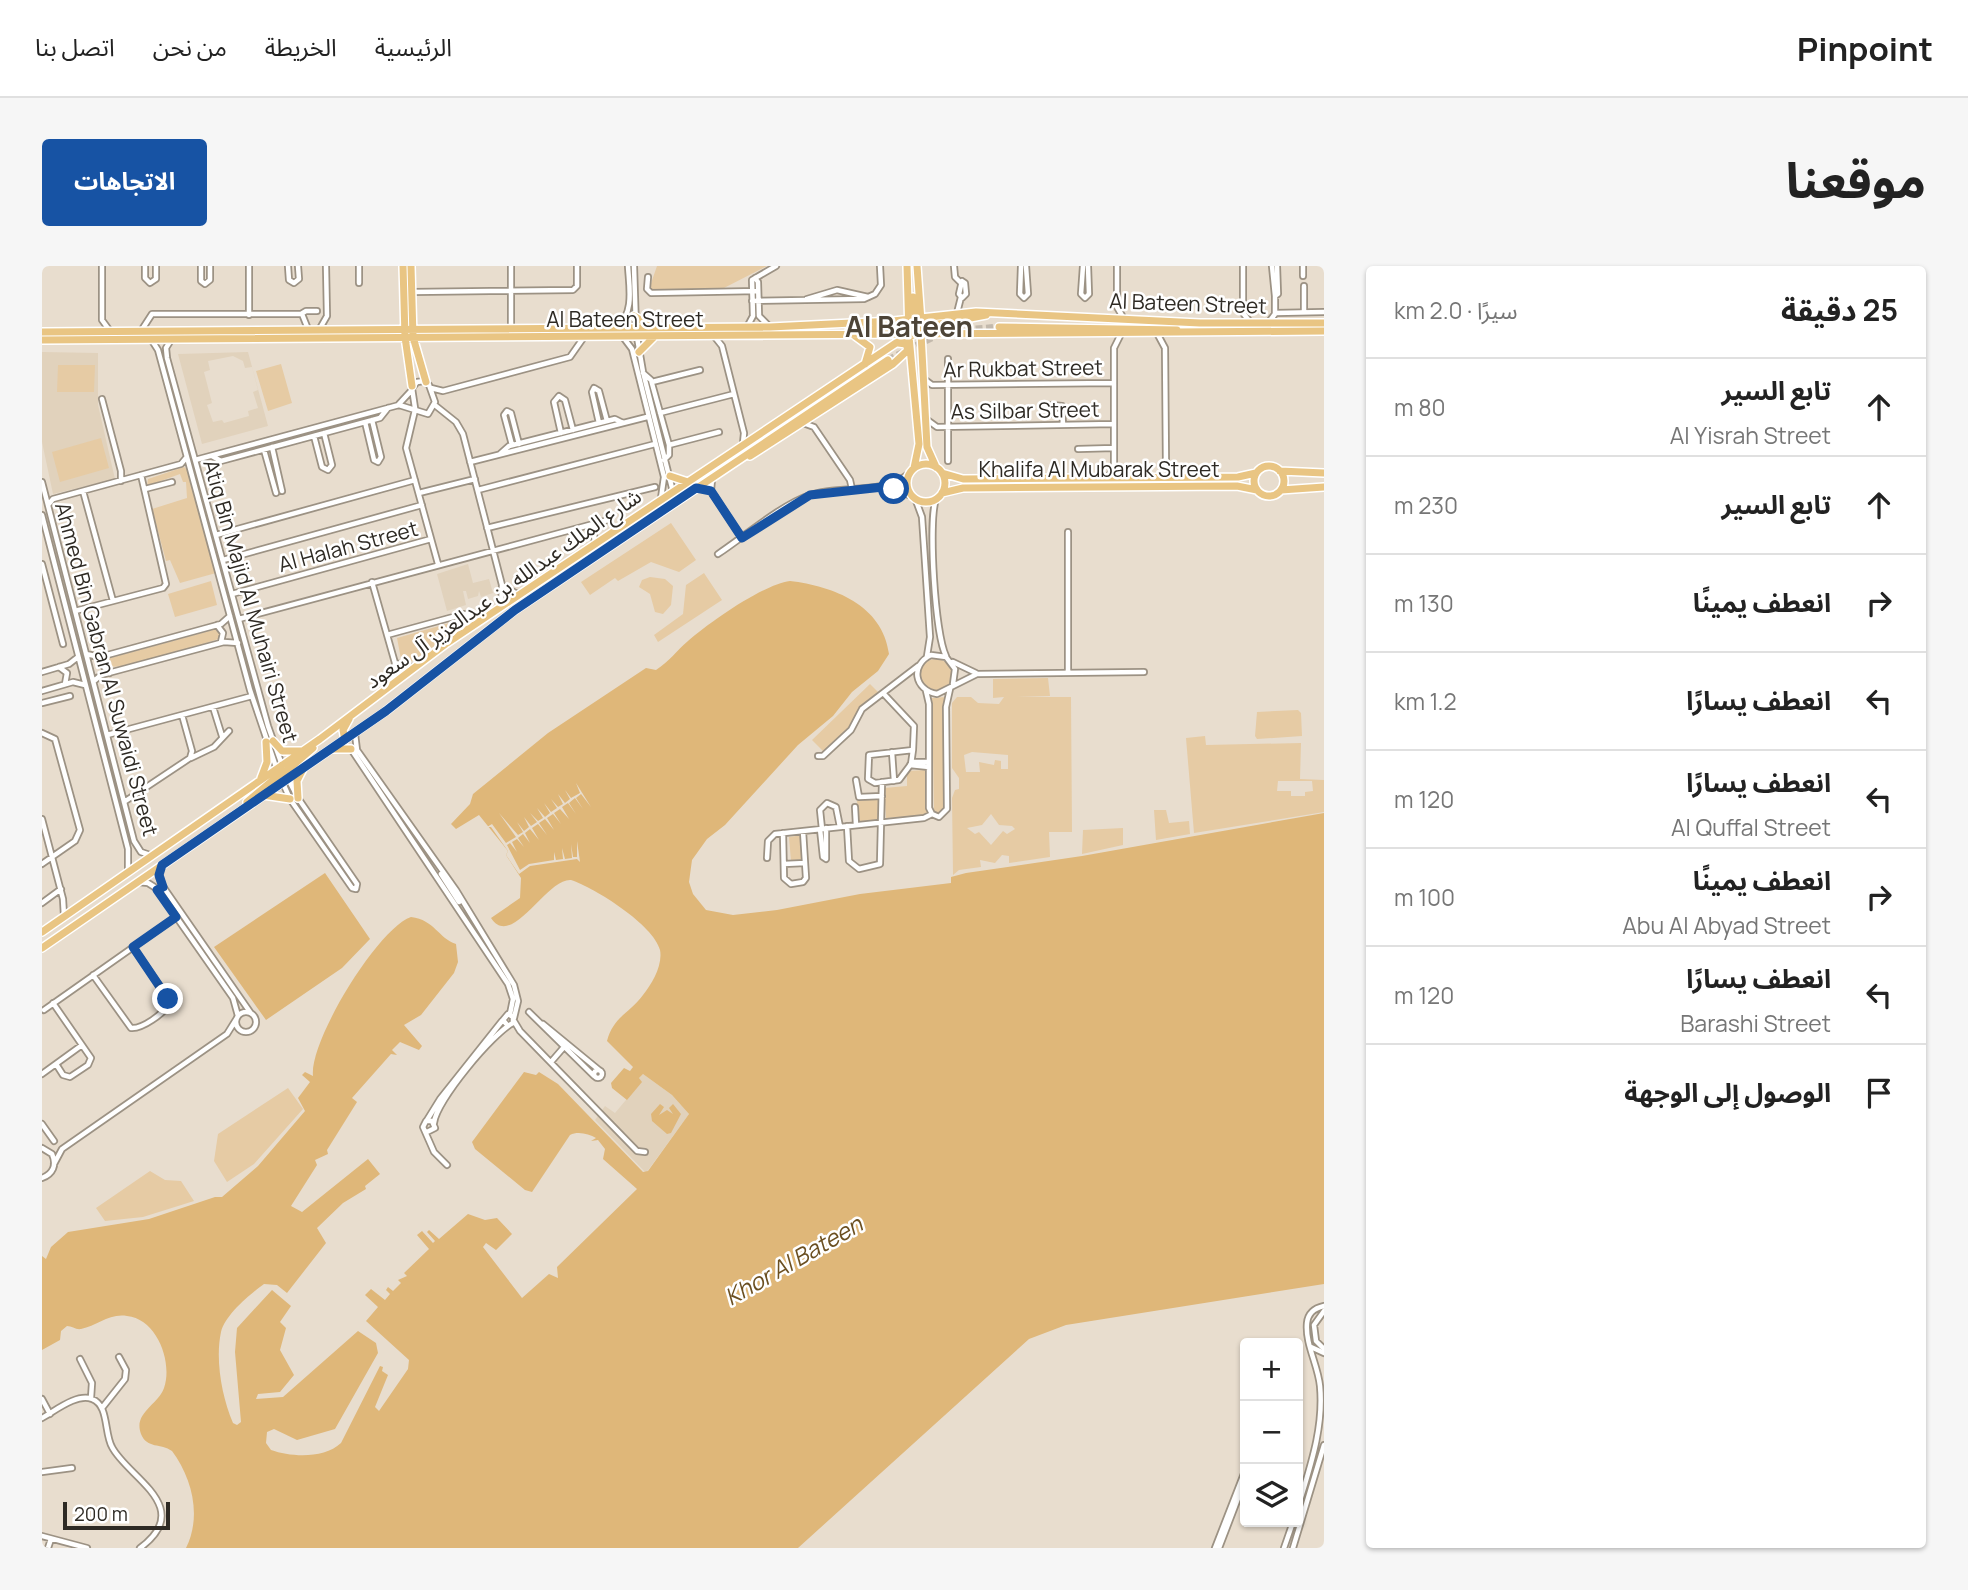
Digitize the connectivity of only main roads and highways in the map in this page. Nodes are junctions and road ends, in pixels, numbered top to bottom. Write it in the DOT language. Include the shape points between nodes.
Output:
graph roads {
  1 [pos="403,266"];
  2 [pos="411,266"];
  3 [pos="907,266"];
  4 [pos="917,266"];
  5 [pos="907,281"];
  6 [pos="908,297"];
  7 [pos="919,302"];
  8 [pos="408,311"];
  9 [pos="1004,313"];
  10 [pos="634,316"];
  11 [pos="938,317"];
  12 [pos="893,321"];
  13 [pos="1324,323"];
  14 [pos="916,325"];
  15 [pos="999,327"];
  16 [pos="652,328"];
  17 [pos="617,331"];
  18 [pos="1324,331"];
  19 [pos="42,332"];
  20 [pos="636,332"];
  21 [pos="388,333"];
  22 [pos="409,333"];
  23 [pos="1208,333"];
  24 [pos="434,334"];
  25 [pos="151,335"];
  26 [pos="855,335"];
  27 [pos="941,335"];
  28 [pos="654,336"];
  29 [pos="839,336"];
  30 [pos="909,336"];
  31 [pos="42,340"];
  32 [pos="896,343"];
  33 [pos="408,350"];
  34 [pos="637,353"];
  35 [pos="416,354"];
  36 [pos="923,356"];
  37 [pos="891,362"];
  38 [pos="865,364"];
  39 [pos="913,375"];
  40 [pos="924,378"];
  41 [pos="428,385"];
  42 [pos="412,389"];
  43 [pos="912,470"];
  44 [pos="939,470"];
  45 [pos="1280,471"];
  46 [pos="1256,473"];
  47 [pos="1324,473"];
  48 [pos="670,476"];
  49 [pos="713,477"];
  50 [pos="689,482"];
  51 [pos="1324,487"];
  52 [pos="1257,490"];
  53 [pos="1281,490"];
  54 [pos="673,493"];
  55 [pos="939,496"];
  56 [pos="657,514"];
  57 [pos="352,716"];
  58 [pos="320,739"];
  59 [pos="345,740"];
  60 [pos="331,749"];
  61 [pos="351,749"];
  62 [pos="303,751"];
  63 [pos="305,767"];
  64 [pos="282,773"];
  65 [pos="259,781"];
  66 [pos="262,795"];
  67 [pos="240,811"];
  68 [pos="42,932"];
  69 [pos="42,948"];
  1 -- 8 [label="main road"];
  2 -- 8 [label="main road"];
  3 -- 5 [label="main road"];
  4 -- 7 [label="main road"];
  5 -- 6 [label="main road"];
  5 -- 14 [label="main road"];
  6 -- 12 [label="main road"];
  6 -- 14 [label="main road"];
  7 -- 11 [label="main road"];
  7 -- 14 [label="main road"];
  8 -- 21 [label="main road"];
  8 -- 22 [label="main road"];
  8 -- 24 [label="main road"];
  9 -- 11 [label="main road, Al Bateen Street" via="961,311"];
  9 -- 13 [label="main road, Al Bateen Street"];
  9 -- 14 [label="main road"];
  10 -- 16 [label="main road"];
  11 -- 14 [label="main road, Al Bateen Street"];
  12 -- 14 [label="main road, Al Bateen Street"];
  12 -- 16 [label="main road, Al Bateen Street"];
  14 -- 27 [label="main road, Al Bateen Street"];
  14 -- 29 [label="main road"];
  14 -- 30 [label="main road, Al Bateen Street"];
  14 -- 30 [label="main road"];
  14 -- 36 [label="main road"];
  15 -- 23 [label="main road, Al Bateen Street"];
  16 -- 20 [label="main road, Al Bateen Street"];
  17 -- 20 [label="main road, Al Bateen Street"];
  17 -- 24 [label="main road, Al Bateen Street" via="511,329"];
  17 -- 24 [label="main road, Al Bateen Street" via="585,336"];
  18 -- 23 [label="main road, Al Bateen Street"];
  19 -- 25 [label="main road, Al Bateen Street" via="141,331"];
  20 -- 28 [label="main road, Al Bateen Street"];
  21 -- 22 [label="main road, Al Bateen Street"];
  21 -- 25 [label="main road, Al Bateen Street" via="296,330"];
  21 -- 25 [label="main road, Al Bateen Street" via="173,339"];
  21 -- 33 [label="main road"];
  22 -- 24 [label="main road, Al Bateen Street"];
  22 -- 33 [label="main road"];
  22 -- 35 [label="main road"];
  23 -- 27 [label="main road, Al Bateen Street" via="1024,338"];
  24 -- 35 [label="main road"];
  25 -- 31 [label="main road, Al Bateen Street"];
  26 -- 29 [label="main road, Al Bateen Street"];
  26 -- 30 [label="main road, Al Bateen Street"];
  26 -- 38 [label="main road" via="870,347"];
  27 -- 36 [label="main road" via="929,343"];
  28 -- 29 [label="main road, Al Bateen Street"];
  28 -- 34 [label="main road"];
  30 -- 32 [label="main road, شارع الملك عبدالله بن عبدالعزيز آل سعود"];
  30 -- 39 [label="main road"];
  30 -- 40 [label="main road" via="917,344"];
  32 -- 37 [label="main road" via="908,348"];
  32 -- 38 [label="main road, شارع الملك عبدالله بن عبدالعزيز آل سعود"];
  33 -- 42 [label="main road"];
  35 -- 41 [label="main road"];
  36 -- 40 [label="main road"];
  37 -- 39 [label="main road" via="906,364"];
  37 -- 49 [label="main road, شارع الملك عبدالله بن عبدالعزيز آل سعود"];
  37 -- 49 [label="main road"];
  38 -- 50 [label="main road, شارع الملك عبدالله بن عبدالعزيز آل سعود"];
  39 -- 43 [label="main road" via="919,444"];
  40 -- 44 [label="main road" via="928,452"];
  43 -- 44 [label="main road" via="927,464"];
  43 -- 55 [label="main road" via="907,485 913,497 925,502"];
  44 -- 46 [label="main road, Khalifa Al Mubarak Street" via="960,479 1238,477"];
  44 -- 55 [label="main road" via="945,483"];
  45 -- 46 [label="main road" via="1268,466"];
  45 -- 47 [label="main road"];
  45 -- 53 [label="main road" via="1284,480"];
  46 -- 52 [label="main road"];
  48 -- 50 [label="main road"];
  49 -- 56 [label="main road, شارع الملك عبدالله بن عبدالعزيز آل سعود"];
  50 -- 54 [label="main road, شارع الملك عبدالله بن عبدالعزيز آل سعود"];
  51 -- 53 [label="main road"];
  52 -- 53 [label="main road" via="1270,496"];
  52 -- 55 [label="main road, Khalifa Al Mubarak Street" via="1237,486 1001,487 958,488"];
  54 -- 56 [label="main road"];
  54 -- 57 [label="main road, شارع الملك عبدالله بن عبدالعزيز آل سعود" via="413,667"];
  56 -- 59 [label="main road, شارع الملك عبدالله بن عبدالعزيز آل سعود" via="508,615"];
  57 -- 58 [label="main road, شارع الملك عبدالله بن عبدالعزيز آل سعود"];
  57 -- 59 [label="main road" via="343,730"];
  58 -- 62 [label="main road, شارع الملك عبدالله بن عبدالعزيز آل سعود"];
  58 -- 64 [label="main road"];
  59 -- 60 [label="main road, شارع الملك عبدالله بن عبدالعزيز آل سعود"];
  60 -- 61 [label="main road"];
  60 -- 63 [label="main road, شارع الملك عبدالله بن عبدالعزيز آل سعود"];
  62 -- 64 [label="main road, شارع الملك عبدالله بن عبدالعزيز آل سعود"];
  62 -- 65 [label="main road" via="282,751 269,741"];
  63 -- 64 [label="main road, شارع الملك عبدالله بن عبدالعزيز آل سعود"];
  63 -- 66 [label="main road" via="294,799"];
  64 -- 65 [label="main road, شارع الملك عبدالله بن عبدالعزيز آل سعود"];
  64 -- 66 [label="main road, شارع الملك عبدالله بن عبدالعزيز آل سعود"];
  64 -- 67 [label="main road"];
  65 -- 68 [label="main road, شارع الملك عبدالله بن عبدالعزيز آل سعود"];
  66 -- 67 [label="main road, شارع الملك عبدالله بن عبدالعزيز آل سعود"];
  67 -- 69 [label="main road, شارع الملك عبدالله بن عبدالعزيز آل سعود"];
}
